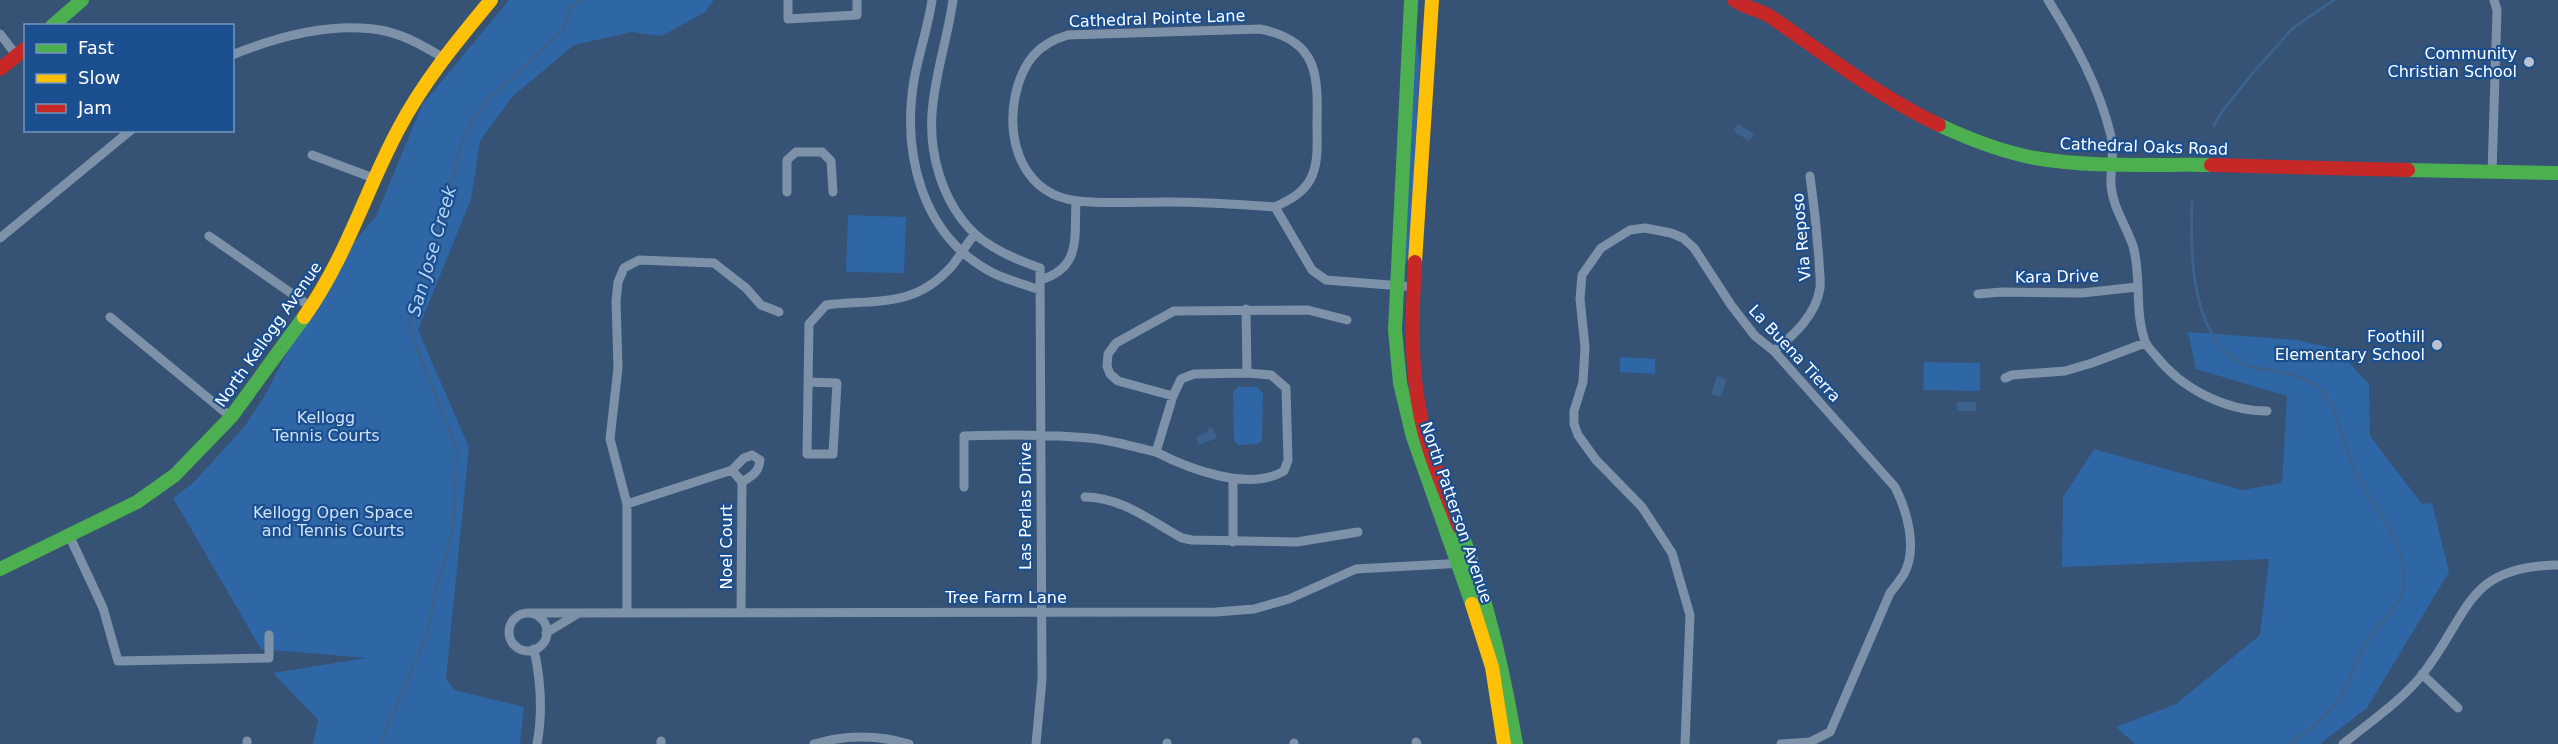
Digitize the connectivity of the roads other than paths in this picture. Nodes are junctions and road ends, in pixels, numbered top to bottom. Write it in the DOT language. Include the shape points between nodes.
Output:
graph roads {
  1 [pos="82,0"];
  2 [pos="491,0"];
  3 [pos="788,0"];
  4 [pos="857,0"];
  5 [pos="932,0"];
  6 [pos="953,0"];
  7 [pos="1411,0"];
  8 [pos="1432,0"];
  9 [pos="1734,0"];
  10 [pos="1758,0"];
  11 [pos="2048,0"];
  12 [pos="2494,0"];
  13 [pos="1768,15"];
  14 [pos="54,24"];
  15 [pos="0,34"];
  16 [pos="21,52"];
  17 [pos="234,53"];
  18 [pos="444,58"];
  19 [pos="0,69"];
  20 [pos="129,132"];
  21 [pos="312,155"];
  22 [pos="2113,163"];
  23 [pos="2492,173"];
  24 [pos="2558,173"];
  25 [pos="1810,176"];
  26 [pos="376,179"];
  27 [pos="787,192"];
  28 [pos="832,192"];
  29 [pos="1076,201"];
  30 [pos="1275,207"];
  31 [pos="975,234"];
  32 [pos="209,236"];
  33 [pos="0,238"];
  34 [pos="961,250"];
  35 [pos="1040,285"];
  36 [pos="1396,286"];
  37 [pos="1415,287"];
  38 [pos="2137,287"];
  39 [pos="1978,294"];
  40 [pos="311,307"];
  41 [pos="1246,309"];
  42 [pos="779,312"];
  43 [pos="110,317"];
  44 [pos="1347,320"];
  45 [pos="2145,343"];
  46 [pos="1774,351"];
  47 [pos="1246,373"];
  48 [pos="2005,378"];
  49 [pos="808,382"];
  50 [pos="1173,396"];
  51 [pos="2266,411"];
  52 [pos="231,417"];
  53 [pos="1039,435"];
  54 [pos="1156,452"];
  55 [pos="732,470"];
  56 [pos="1233,479"];
  57 [pos="742,482"];
  58 [pos="964,487"];
  59 [pos="1085,497"];
  60 [pos="627,504"];
  61 [pos="1358,532"];
  62 [pos="69,535"];
  63 [pos="1233,542"];
  64 [pos="1466,563"];
  65 [pos="2558,565"];
  66 [pos="0,569"];
  67 [pos="741,612"];
  68 [pos="1040,612"];
  69 [pos="530,613"];
  70 [pos="579,613"];
  71 [pos="627,613"];
  72 [pos="546,633"];
  73 [pos="269,635"];
  74 [pos="534,649"];
  75 [pos="2422,674"];
  76 [pos="2458,708"];
  77 [pos="537,744"];
  78 [pos="814,744"];
  79 [pos="909,744"];
  80 [pos="1036,744"];
  81 [pos="1504,744"];
  82 [pos="1516,744"];
  83 [pos="1685,744"];
  84 [pos="1781,744"];
  85 [pos="2343,744"];
  1 -- 14 [label="main road"];
  2 -- 18 [label="main road, North Kellogg Avenue"];
  3 -- 4 [label="street" via="788,18 857,15"];
  5 -- 34 [label="street" via="914,81 912,148 925,202"];
  6 -- 31 [label="street" via="932,127 946,194"];
  7 -- 36 [label="main road, North Patterson Avenue"];
  8 -- 37 [label="main road, North Patterson Avenue"];
  9 -- 13 [label="main road, Cathedral Oaks Road"];
  10 -- 13 [label="main road, Cathedral Oaks Road"];
  11 -- 22 [label="street" via="2096,86 2112,139"];
  12 -- 23 [label="street" via="2497,9"];
  13 -- 22 [label="main road, Cathedral Oaks Road" via="1900,107 1952,132 2027,156"];
  15 -- 16 [label="street"];
  16 -- 19 [label="main road"];
  17 -- 18 [label="street" via="283,38 331,29 363,29 408,38"];
  18 -- 26 [label="main road, North Kellogg Avenue" via="397,131"];
  20 -- 33 [label="street"];
  21 -- 26 [label="street"];
  22 -- 23 [label="main road, Cathedral Oaks Road"];
  22 -- 38 [label="street" via="2114,202 2133,247"];
  23 -- 24 [label="main road, Cathedral Oaks Road"];
  25 -- 46 [label="street, Via Reposo" via="1820,288 1806,319"];
  26 -- 40 [label="main road, North Kellogg Avenue" via="341,258"];
  27 -- 28 [label="street" via="787,160 796,152 822,152 831,162"];
  29 -- 30 [label="street, Cathedral Pointe Lane" via="1217,202"];
  29 -- 30 [label="street, Cathedral Pointe Lane" via="1053,193 1030,175 1014,145 1012,116 1017,91 1027,63 1037,50 1068,35 1260,29 1278,33 1297,44 1308,56 1318,88 1315,168 1301,193"];
  29 -- 35 [label="street" via="1073,253 1057,275"];
  30 -- 36 [label="street" via="1312,270 1326,280"];
  31 -- 34 [label="street"];
  31 -- 35 [label="street, Las Perlas Drive" via="1016,259 1040,268"];
  32 -- 40 [label="street"];
  34 -- 35 [label="street" via="992,273"];
  34 -- 49 [label="street" via="951,267 925,289 898,300 826,305 809,324"];
  35 -- 53 [label="street, Las Perlas Drive"];
  36 -- 37 [label="street"];
  36 -- 64 [label="main road, North Patterson Avenue" via="1395,330 1405,410 1425,474"];
  37 -- 64 [label="main road, North Patterson Avenue" via="1414,363 1421,417"];
  38 -- 39 [label="street, Kara Drive" via="2082,293"];
  38 -- 45 [label="street"];
  40 -- 52 [label="main road, North Kellogg Avenue"];
  41 -- 44 [label="street" via="1308,310"];
  41 -- 47 [label="street"];
  41 -- 50 [label="street" via="1174,311 1116,343 1108,354 1110,374 1118,381"];
  42 -- 60 [label="street" via="761,305 714,263 639,260 624,268 616,301 618,368 610,439"];
  43 -- 52 [label="street"];
  45 -- 48 [label="street" via="2065,370"];
  45 -- 51 [label="street" via="2168,371 2199,392 2242,408"];
  46 -- 83 [label="street, La Buena Tierra" via="1755,336 1694,248 1671,232 1630,230 1601,248 1582,275 1585,358 1574,424 1596,460 1642,507 1672,553 1690,615"];
  46 -- 84 [label="street, La Buena Tierra" via="1896,487 1906,509 1909,548 1905,572 1890,593 1830,732 1810,742"];
  47 -- 50 [label="street" via="1194,374 1181,379"];
  47 -- 56 [label="street" via="1271,375 1286,388 1288,460 1284,471 1274,477"];
  49 -- 49 [label="street" via="807,453 833,453 837,384"];
  50 -- 54 [label="street"];
  52 -- 62 [label="main road, North Kellogg Avenue" via="175,475 137,502"];
  53 -- 54 [label="street" via="1090,438"];
  53 -- 58 [label="street" via="964,435"];
  53 -- 68 [label="street, Las Perlas Drive"];
  54 -- 56 [label="street" via="1181,465"];
  55 -- 57 [label="street, Noel Court"];
  55 -- 57 [label="street, Noel Court" via="752,455 760,460 753,476"];
  55 -- 60 [label="street, Noel Court"];
  56 -- 63 [label="street"];
  57 -- 67 [label="street, Noel Court"];
  59 -- 63 [label="street" via="1099,497 1126,506 1182,538"];
  60 -- 71 [label="street"];
  61 -- 63 [label="street" via="1297,542"];
  62 -- 66 [label="main road, North Kellogg Avenue"];
  62 -- 73 [label="street" via="103,608 118,661 269,658"];
  64 -- 68 [label="street, Tree Farm Lane" via="1356,569 1289,599 1254,609"];
  64 -- 81 [label="main road, North Patterson Avenue" via="1492,667"];
  64 -- 82 [label="main road, North Patterson Avenue" via="1504,671"];
  65 -- 75 [label="street" via="2529,565 2487,583"];
  67 -- 68 [label="street, Tree Farm Lane"];
  67 -- 71 [label="street, Tree Farm Lane"];
  68 -- 80 [label="street, Las Perlas Drive" via="1042,680"];
  69 -- 70 [label="street, Tree Farm Lane"];
  69 -- 72 [label="street" via="544,622"];
  69 -- 74 [label="street" via="514,618 509,632 518,648"];
  70 -- 71 [label="street, Tree Farm Lane"];
  70 -- 72 [label="street"];
  72 -- 74 [label="street" via="543,643"];
  74 -- 77 [label="street" via="541,714"];
  75 -- 76 [label="street"];
  75 -- 85 [label="street" via="2404,694"];
  78 -- 79 [label="street" via="859,737"];
}
